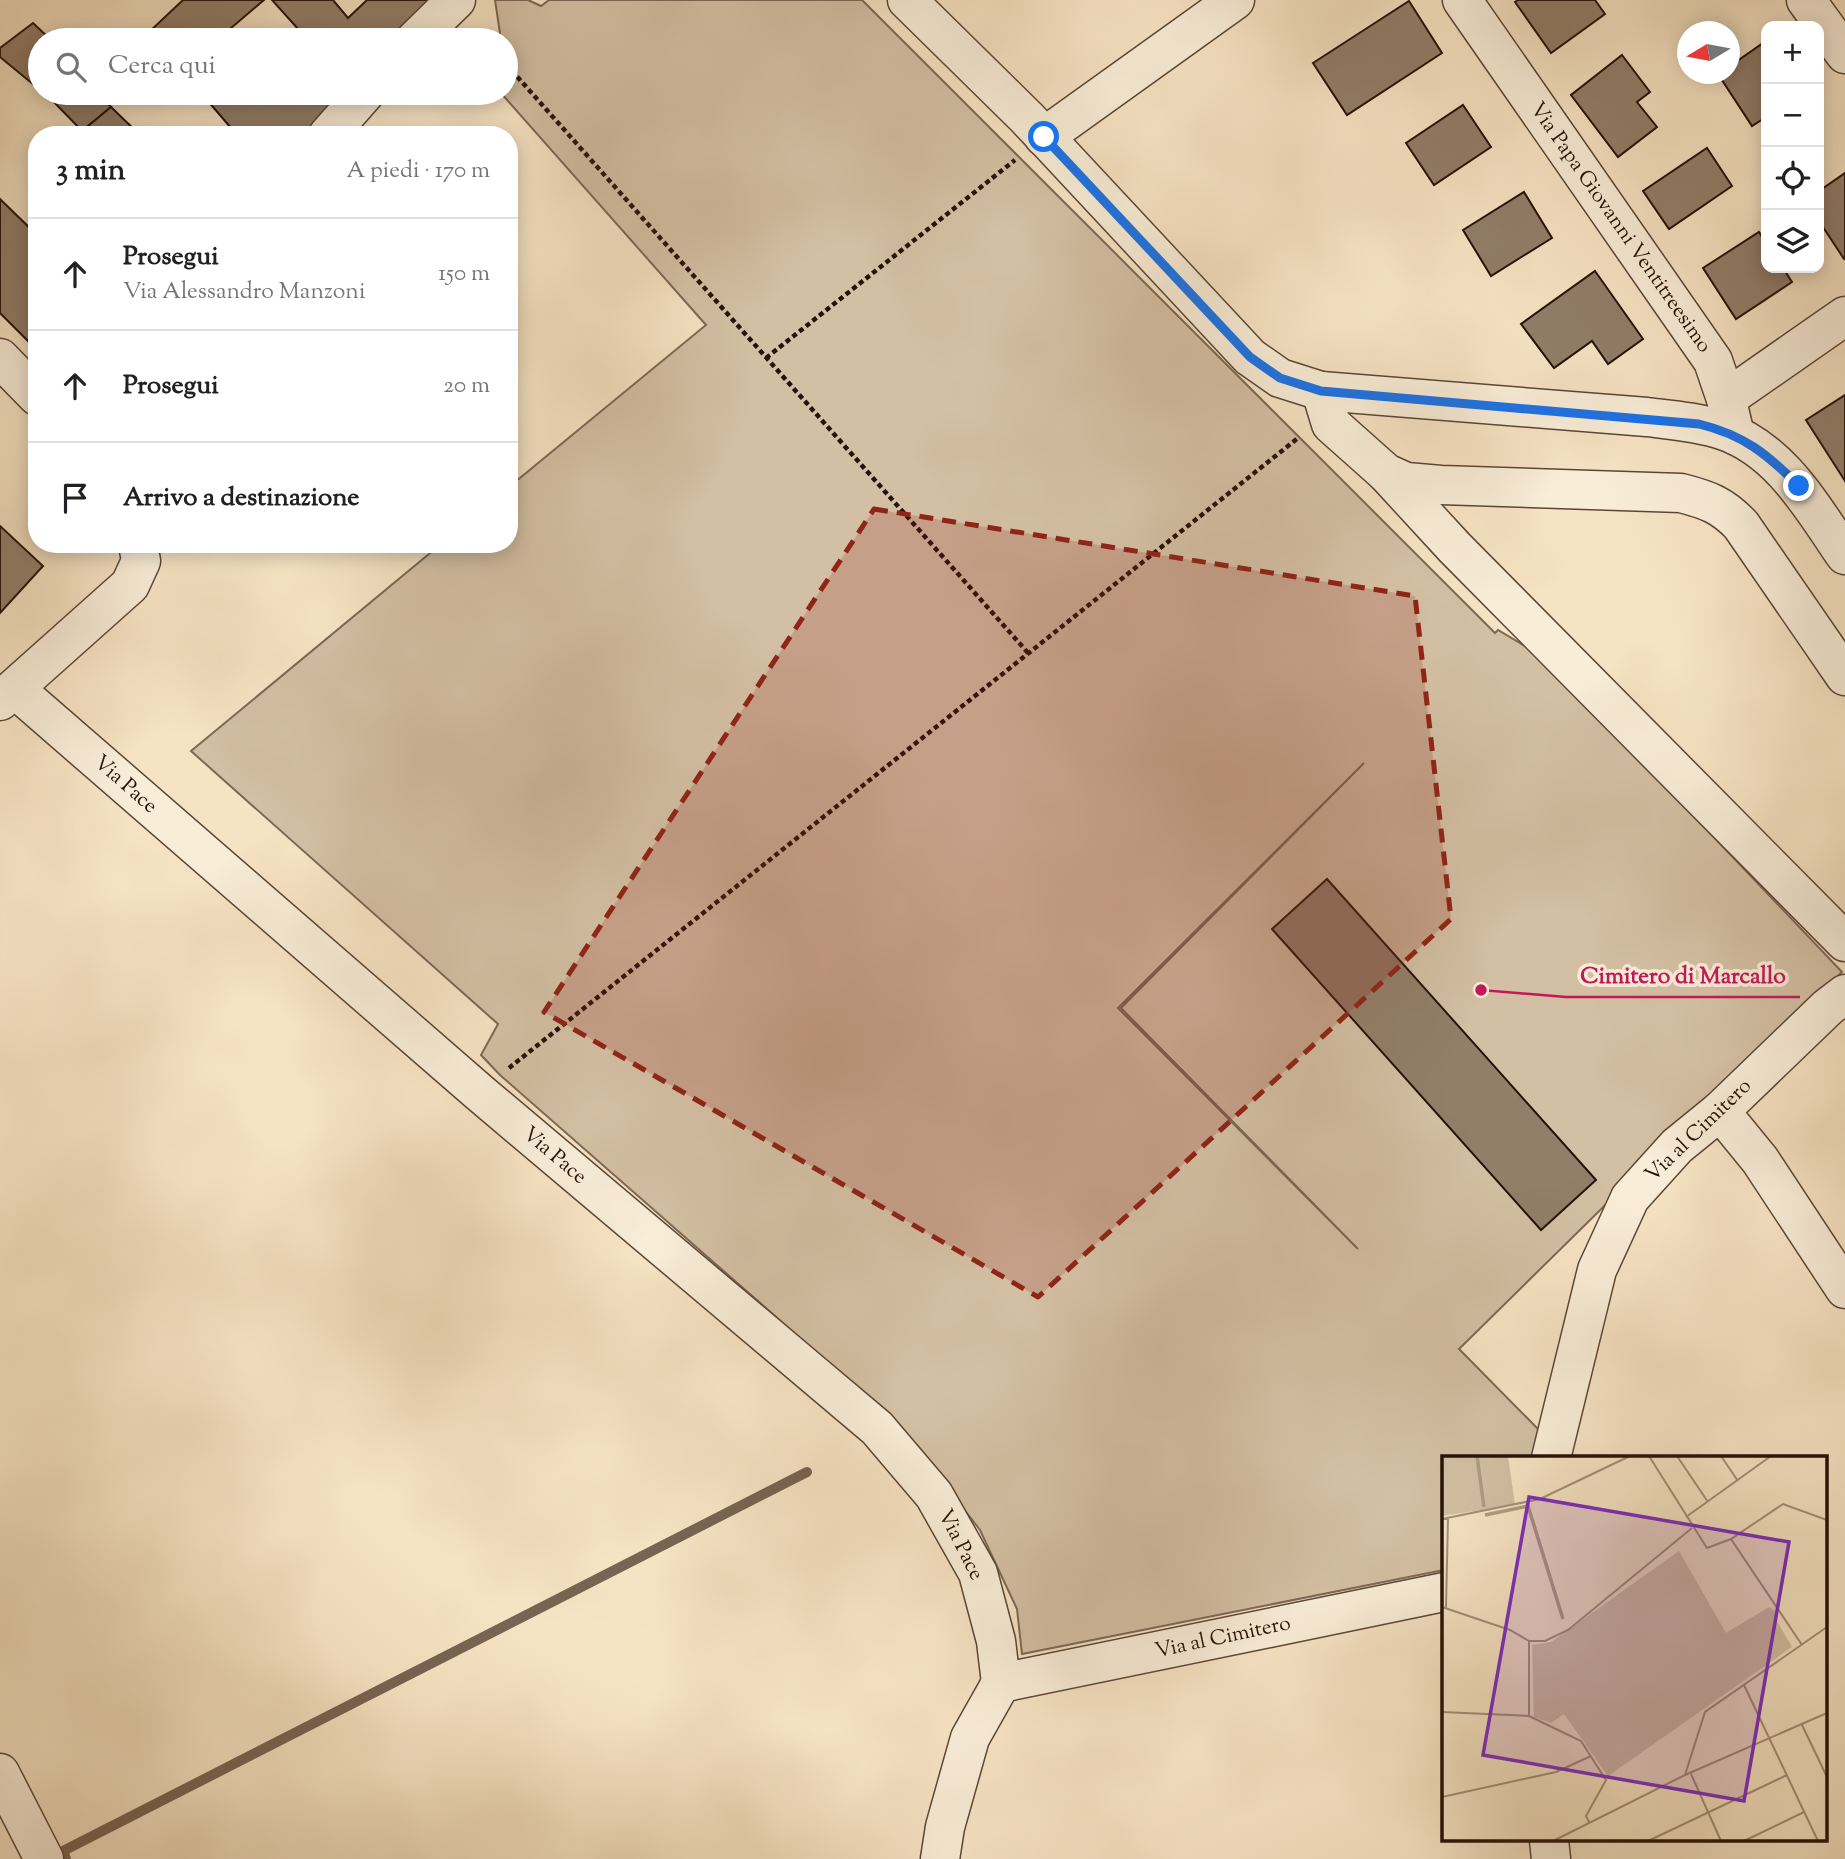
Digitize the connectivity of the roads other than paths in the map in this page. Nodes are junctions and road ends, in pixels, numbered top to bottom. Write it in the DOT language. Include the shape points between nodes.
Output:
graph roads {
  1 [pos="907,0"];
  2 [pos="1234,0"];
  3 [pos="1462,0"];
  4 [pos="1806,0"];
  5 [pos="1845,54"];
  6 [pos="354,105"];
  7 [pos="336,126"];
  8 [pos="1035,127"];
  9 [pos="1845,316"];
  10 [pos="0,358"];
  11 [pos="28,388"];
  12 [pos="1326,408"];
  13 [pos="1731,417"];
  14 [pos="1386,473"];
  15 [pos="140,553"];
  16 [pos="1845,555"];
  17 [pos="1845,676"];
  18 [pos="7,695"];
  19 [pos="1845,942"];
  20 [pos="1845,994"];
  21 [pos="1720,1111"];
  22 [pos="1845,1289"];
  23 [pos="1551,1456"];
  24 [pos="1442,1592"];
  25 [pos="1001,1683"];
  26 [pos="0,1773"];
  27 [pos="44,1859"];
  28 [pos="940,1859"];
  1 -- 8 [label="street"];
  2 -- 8 [label="street"];
  3 -- 13 [label="street, Via Papa Giovanni Ventitreesimo" via="1713,361"];
  4 -- 5 [label="street"];
  6 -- 7 [label="street"];
  8 -- 12 [label="street" via="1250,357"];
  9 -- 13 [label="street"];
  10 -- 11 [label="street"];
  12 -- 13 [label="street" via="1647,418 1699,424"];
  12 -- 14 [label="street"];
  13 -- 16 [label="street" via="1799,486"];
  14 -- 17 [label="street" via="1406,482 1441,485 1681,493 1709,500 1741,526"];
  14 -- 19 [label="street"];
  15 -- 18 [label="street" via="141,561 130,585"];
  18 -- 25 [label="street, Via Pace" via="877,1428 934,1495 978,1573 996,1641"];
  20 -- 21 [label="street, Via al Cimitero"];
  21 -- 22 [label="street" via="1760,1160"];
  21 -- 23 [label="street, Via al Cimitero" via="1677,1146 1630,1198 1597,1270"];
  24 -- 25 [label="street, Via al Cimitero"];
  25 -- 28 [label="street" via="970,1738"];
  26 -- 27 [label="street"];
}
